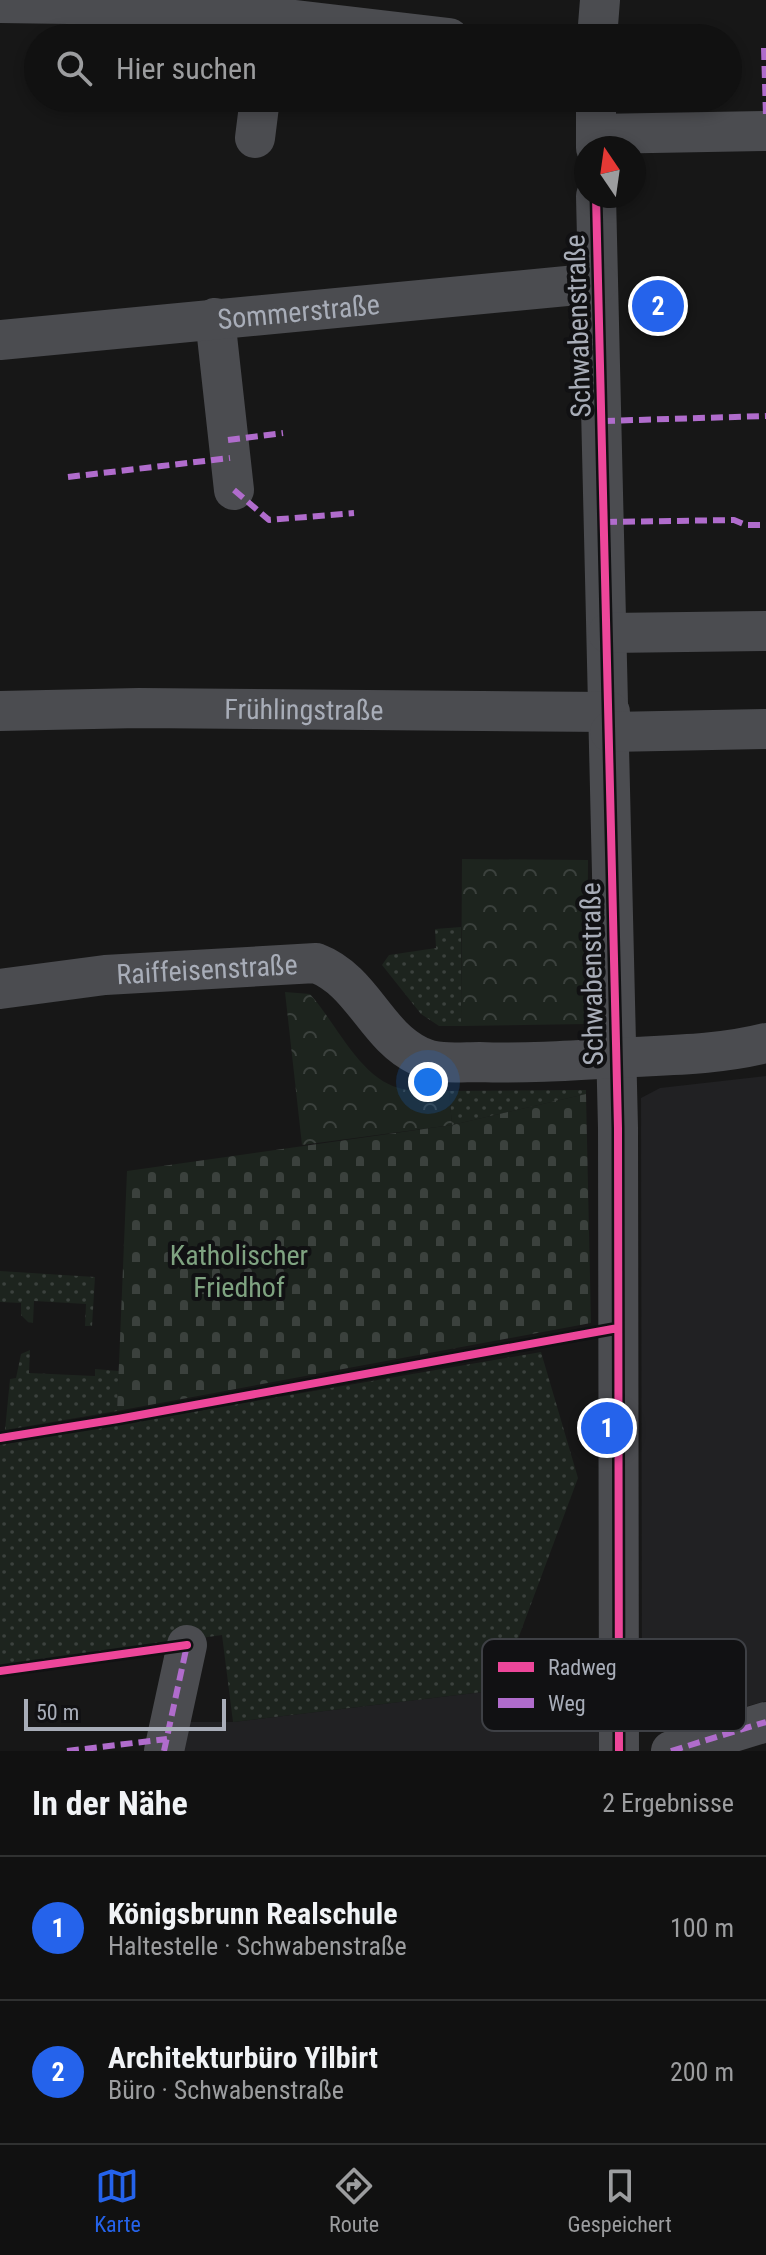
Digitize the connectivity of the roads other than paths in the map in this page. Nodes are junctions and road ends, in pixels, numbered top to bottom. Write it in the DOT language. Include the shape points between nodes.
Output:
graph roads {
  1 [pos="600,0"];
  2 [pos="0,3"];
  3 [pos="241,24"];
  4 [pos="598,24"];
  5 [pos="258,112"];
  6 [pos="596,127"];
  7 [pos="766,131"];
  8 [pos="255,138"];
  9 [pos="596,208"];
  10 [pos="598,283"];
  11 [pos="215,318"];
  12 [pos="0,340"];
  13 [pos="234,490"];
  14 [pos="766,631"];
  15 [pos="608,633"];
  16 [pos="0,711"];
  17 [pos="610,722"];
  18 [pos="766,729"];
  19 [pos="0,989"];
  20 [pos="766,1043"];
  21 [pos="616,1058"];
  22 [pos="619,1639"];
  23 [pos="187,1645"];
  24 [pos="766,1722"];
  25 [pos="746,1728"];
  26 [pos="619,1731"];
  27 [pos="737,1731"];
  28 [pos="164,1751"];
  29 [pos="619,1751"];
  30 [pos="671,1751"];
  1 -- 4 [label="street"];
  2 -- 3 [label="street" via="69,4"];
  5 -- 8 [label="street"];
  6 -- 7 [label="street"];
  9 -- 10 [label="street, Schwabenstraße"];
  10 -- 11 [label="street, Sommerstraße"];
  10 -- 15 [label="street, Schwabenstraße"];
  11 -- 12 [label="street, Sommerstraße"];
  11 -- 13 [label="street"];
  14 -- 15 [label="street"];
  15 -- 17 [label="street, Schwabenstraße"];
  16 -- 17 [label="street, Frühlingstraße" via="155,708"];
  17 -- 18 [label="street, Frühlingstraße"];
  17 -- 21 [label="street, Schwabenstraße"];
  19 -- 21 [label="street, Raiffeisenstraße" via="105,975 316,963 349,983 391,1037 421,1058 501,1063"];
  20 -- 21 [label="street, Raiffeisenstraße"];
  21 -- 22 [label="street, Schwabenstraße"];
  23 -- 28 [label="street"];
  24 -- 25 [label="street"];
  26 -- 29 [label="street, Schwabenstraße"];
  27 -- 30 [label="street"];
}
